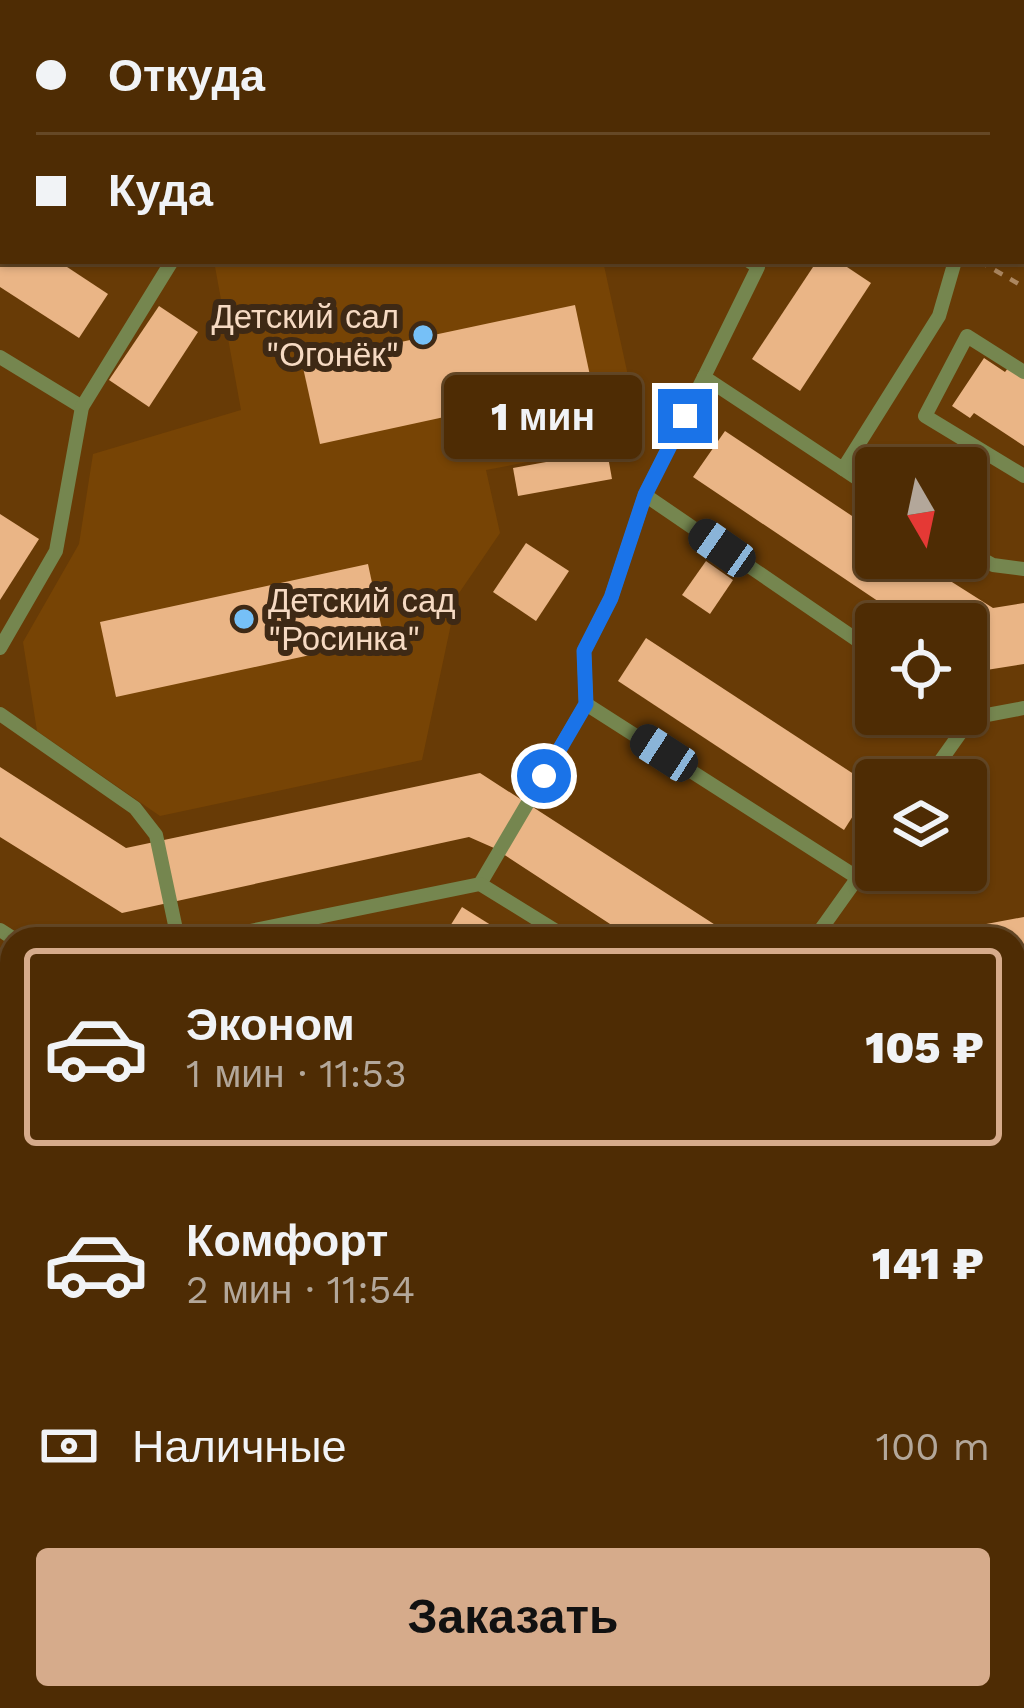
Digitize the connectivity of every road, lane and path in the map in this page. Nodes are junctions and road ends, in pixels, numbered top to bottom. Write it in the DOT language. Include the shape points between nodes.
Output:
graph roads {
  1 [pos="170,264"];
  2 [pos="754,264"];
  3 [pos="954,264"];
  4 [pos="984,264"];
  5 [pos="1024,286"];
  6 [pos="0,358"];
  7 [pos="1024,372"];
  8 [pos="704,377"];
  9 [pos="82,406"];
  10 [pos="844,469"];
  11 [pos="855,476"];
  12 [pos="1024,476"];
  13 [pos="645,495"];
  14 [pos="987,562"];
  15 [pos="1024,569"];
  16 [pos="855,639"];
  17 [pos="0,648"];
  18 [pos="586,704"];
  19 [pos="1024,708"];
  20 [pos="987,713"];
  21 [pos="0,714"];
  22 [pos="855,877"];
  23 [pos="855,881"];
  24 [pos="480,884"];
  25 [pos="175,927"];
  26 [pos="270,927"];
  27 [pos="550,927"];
  28 [pos="822,927"];
  1 -- 9 [label="lane"];
  2 -- 8 [label="lane"];
  3 -- 10 [label="lane" via="939,316"];
  4 -- 5 [label="path"];
  6 -- 9 [label="lane"];
  7 -- 12 [label="lane" via="967,336 925,416"];
  8 -- 10 [label="lane"];
  8 -- 13 [label="lane"];
  9 -- 17 [label="lane" via="56,551"];
  10 -- 11 [label="lane"];
  13 -- 16 [label="lane"];
  13 -- 18 [label="lane" via="584,651"];
  14 -- 15 [label="lane"];
  18 -- 22 [label="lane"];
  18 -- 24 [label="lane"];
  19 -- 20 [label="lane"];
  21 -- 25 [label="lane" via="136,808 156,836"];
  23 -- 28 [label="lane"];
  24 -- 26 [label="lane"];
  24 -- 27 [label="lane"];
}
